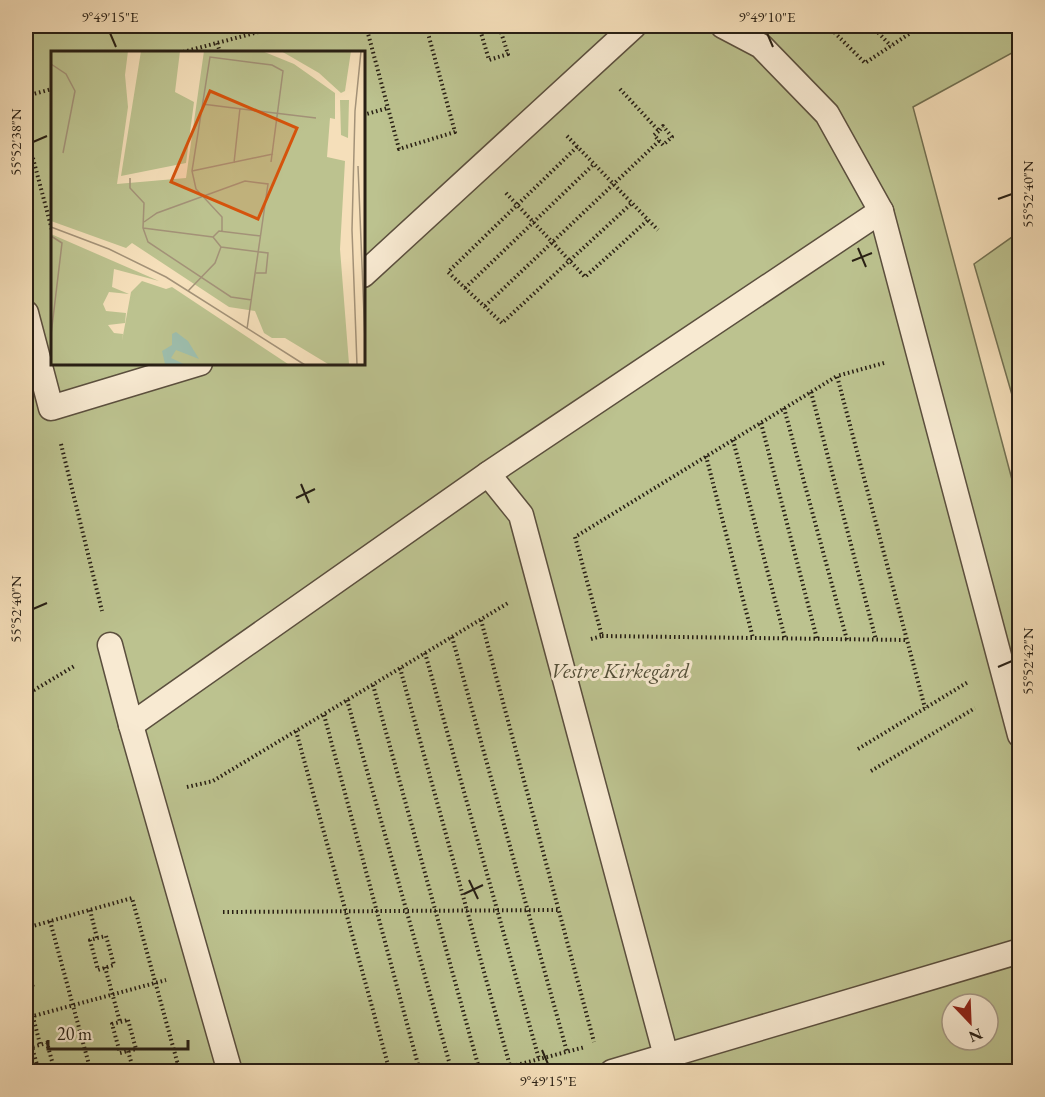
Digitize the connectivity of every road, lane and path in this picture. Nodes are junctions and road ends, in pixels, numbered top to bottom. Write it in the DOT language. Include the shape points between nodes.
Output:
graph roads {
  1 [pos="281,26"];
  2 [pos="366,26"];
  3 [pos="426,26"];
  4 [pos="479,26"];
  5 [pos="499,26"];
  6 [pos="634,26"];
  7 [pos="723,26"];
  8 [pos="828,26"];
  9 [pos="872,26"];
  10 [pos="919,26"];
  11 [pos="217,43"];
  12 [pos="891,46"];
  13 [pos="187,51"];
  14 [pos="220,51"];
  15 [pos="594,62"];
  16 [pos="51,89"];
  17 [pos="26,96"];
  18 [pos="388,108"];
  19 [pos="542,110"];
  20 [pos="364,115"];
  21 [pos="659,131"];
  22 [pos="26,132"];
  23 [pos="659,141"];
  24 [pos="578,147"];
  25 [pos="594,164"];
  26 [pos="480,167"];
  27 [pos="613,184"];
  28 [pos="632,203"];
  29 [pos="517,205"];
  30 [pos="881,211"];
  31 [pos="648,220"];
  32 [pos="534,223"];
  33 [pos="51,226"];
  34 [pos="658,230"];
  35 [pos="552,242"];
  36 [pos="570,261"];
  37 [pos="364,273"];
  38 [pos="465,288"];
  39 [pos="484,306"];
  40 [pos="26,313"];
  41 [pos="919,354"];
  42 [pos="197,364"];
  43 [pos="837,376"];
  44 [pos="811,392"];
  45 [pos="784,408"];
  46 [pos="761,423"];
  47 [pos="733,440"];
  48 [pos="706,456"];
  49 [pos="68,472"];
  50 [pos="488,474"];
  51 [pos="542,593"];
  52 [pos="99,597"];
  53 [pos="481,620"];
  54 [pos="602,636"];
  55 [pos="452,637"];
  56 [pos="753,638"];
  57 [pos="785,639"];
  58 [pos="817,639"];
  59 [pos="847,640"];
  60 [pos="876,640"];
  61 [pos="907,640"];
  62 [pos="110,645"];
  63 [pos="557,648"];
  64 [pos="425,653"];
  65 [pos="400,668"];
  66 [pos="1003,671"];
  67 [pos="373,684"];
  68 [pos="26,695"];
  69 [pos="1009,696"];
  70 [pos="347,700"];
  71 [pos="925,708"];
  72 [pos="324,715"];
  73 [pos="131,725"];
  74 [pos="296,731"];
  75 [pos="1020,735"];
  76 [pos="858,748"];
  77 [pos="871,771"];
  78 [pos="152,796"];
  79 [pos="90,910"];
  80 [pos="558,910"];
  81 [pos="376,911"];
  82 [pos="407,911"];
  83 [pos="436,911"];
  84 [pos="467,911"];
  85 [pos="497,911"];
  86 [pos="528,911"];
  87 [pos="184,912"];
  88 [pos="345,912"];
  89 [pos="50,921"];
  90 [pos="26,928"];
  91 [pos="97,938"];
  92 [pos="1020,951"];
  93 [pos="26,959"];
  94 [pos="105,967"];
  95 [pos="155,983"];
  96 [pos="26,990"];
  97 [pos="113,994"];
  98 [pos="73,1005"];
  99 [pos="33,1017"];
  100 [pos="26,1018"];
  101 [pos="120,1022"];
  102 [pos="40,1044"];
  103 [pos="128,1051"];
  104 [pos="567,1052"];
  105 [pos="666,1056"];
  106 [pos="539,1059"];
  107 [pos="178,1064"];
  108 [pos="510,1066"];
  109 [pos="39,1071"];
  110 [pos="55,1071"];
  111 [pos="91,1071"];
  112 [pos="134,1071"];
  113 [pos="151,1071"];
  114 [pos="180,1071"];
  115 [pos="230,1071"];
  116 [pos="390,1071"];
  117 [pos="420,1071"];
  118 [pos="452,1071"];
  119 [pos="480,1071"];
  120 [pos="490,1071"];
  121 [pos="612,1071"];
  1 -- 11 [label="path"];
  2 -- 18 [label="path"];
  3 -- 18 [label="path" via="454,132 399,149"];
  4 -- 5 [label="path" via="489,60 507,54"];
  6 -- 15 [label="lane"];
  7 -- 30 [label="lane" via="761,46 826,114"];
  8 -- 12 [label="path" via="865,63"];
  9 -- 12 [label="path"];
  10 -- 12 [label="path"];
  11 -- 13 [label="path"];
  11 -- 14 [label="path"];
  15 -- 19 [label="lane"];
  15 -- 21 [label="path"];
  16 -- 17 [label="path"];
  18 -- 20 [label="path"];
  19 -- 24 [label="path"];
  19 -- 26 [label="lane"];
  21 -- 23 [label="path" via="654,135"];
  21 -- 23 [label="path" via="663,126 672,137 663,145"];
  22 -- 33 [label="path"];
  23 -- 27 [label="path"];
  24 -- 25 [label="path"];
  24 -- 29 [label="path"];
  25 -- 27 [label="path"];
  25 -- 32 [label="path"];
  26 -- 29 [label="path"];
  26 -- 37 [label="lane"];
  27 -- 28 [label="path"];
  27 -- 35 [label="path"];
  28 -- 31 [label="path"];
  28 -- 36 [label="path"];
  29 -- 32 [label="path"];
  29 -- 38 [label="path" via="448,272"];
  30 -- 41 [label="lane"];
  30 -- 50 [label="lane"];
  31 -- 34 [label="path"];
  31 -- 36 [label="path" via="585,277"];
  32 -- 35 [label="path"];
  32 -- 38 [label="path"];
  35 -- 36 [label="path"];
  35 -- 39 [label="path"];
  36 -- 39 [label="path" via="502,323"];
  38 -- 39 [label="path"];
  40 -- 42 [label="lane" via="51,408"];
  41 -- 43 [label="path"];
  41 -- 66 [label="lane"];
  43 -- 44 [label="path"];
  43 -- 61 [label="path"];
  44 -- 45 [label="path"];
  44 -- 60 [label="path"];
  45 -- 46 [label="path"];
  45 -- 59 [label="path"];
  46 -- 47 [label="path"];
  46 -- 58 [label="path"];
  47 -- 48 [label="path"];
  47 -- 57 [label="path"];
  48 -- 54 [label="path" via="575,537"];
  48 -- 56 [label="path"];
  49 -- 52 [label="path"];
  50 -- 51 [label="lane" via="521,515"];
  50 -- 73 [label="lane"];
  51 -- 53 [label="path" via="514,599"];
  51 -- 63 [label="lane"];
  53 -- 55 [label="path"];
  53 -- 80 [label="path"];
  54 -- 56 [label="path"];
  54 -- 63 [label="path"];
  55 -- 64 [label="path"];
  55 -- 86 [label="path"];
  56 -- 57 [label="path"];
  57 -- 58 [label="path"];
  58 -- 59 [label="path"];
  59 -- 60 [label="path"];
  60 -- 61 [label="path"];
  61 -- 71 [label="path"];
  62 -- 68 [label="path"];
  62 -- 73 [label="lane"];
  63 -- 105 [label="lane"];
  64 -- 65 [label="path"];
  64 -- 85 [label="path"];
  65 -- 67 [label="path"];
  65 -- 84 [label="path"];
  66 -- 69 [label="lane"];
  66 -- 71 [label="path" via="980,675"];
  67 -- 70 [label="path"];
  67 -- 83 [label="path"];
  69 -- 75 [label="lane"];
  69 -- 77 [label="path" via="986,701"];
  70 -- 72 [label="path"];
  70 -- 82 [label="path"];
  71 -- 76 [label="path"];
  72 -- 74 [label="path"];
  72 -- 81 [label="path"];
  73 -- 78 [label="lane"];
  74 -- 78 [label="path" via="213,781"];
  74 -- 88 [label="path"];
  78 -- 87 [label="lane"];
  79 -- 89 [label="path"];
  79 -- 91 [label="path"];
  79 -- 95 [label="path" via="132,898"];
  80 -- 86 [label="path"];
  80 -- 104 [label="path" via="595,1045"];
  81 -- 82 [label="path"];
  81 -- 88 [label="path"];
  81 -- 117 [label="path"];
  82 -- 83 [label="path"];
  82 -- 118 [label="path"];
  83 -- 84 [label="path"];
  83 -- 119 [label="path"];
  84 -- 85 [label="path"];
  84 -- 108 [label="path"];
  85 -- 86 [label="path"];
  85 -- 106 [label="path"];
  86 -- 104 [label="path"];
  87 -- 88 [label="path"];
  87 -- 115 [label="lane"];
  88 -- 116 [label="path"];
  89 -- 90 [label="path"];
  89 -- 98 [label="path"];
  91 -- 94 [label="path" via="90,940 92,950 98,970"];
  91 -- 94 [label="path" via="106,936 114,965"];
  92 -- 105 [label="lane"];
  93 -- 96 [label="path" via="33,988"];
  94 -- 97 [label="path"];
  95 -- 97 [label="path"];
  95 -- 107 [label="path"];
  96 -- 99 [label="path"];
  97 -- 98 [label="path"];
  97 -- 101 [label="path"];
  98 -- 99 [label="path"];
  98 -- 111 [label="path"];
  99 -- 100 [label="path"];
  99 -- 102 [label="path"];
  101 -- 103 [label="path" via="128,1020 136,1048"];
  101 -- 103 [label="path" via="112,1024 120,1053"];
  102 -- 109 [label="path" via="32,1047"];
  102 -- 110 [label="path" via="48,1043"];
  103 -- 112 [label="path"];
  104 -- 106 [label="path"];
  105 -- 121 [label="lane"];
  106 -- 108 [label="path"];
  107 -- 113 [label="path"];
  107 -- 114 [label="path"];
  108 -- 120 [label="path"];
}
